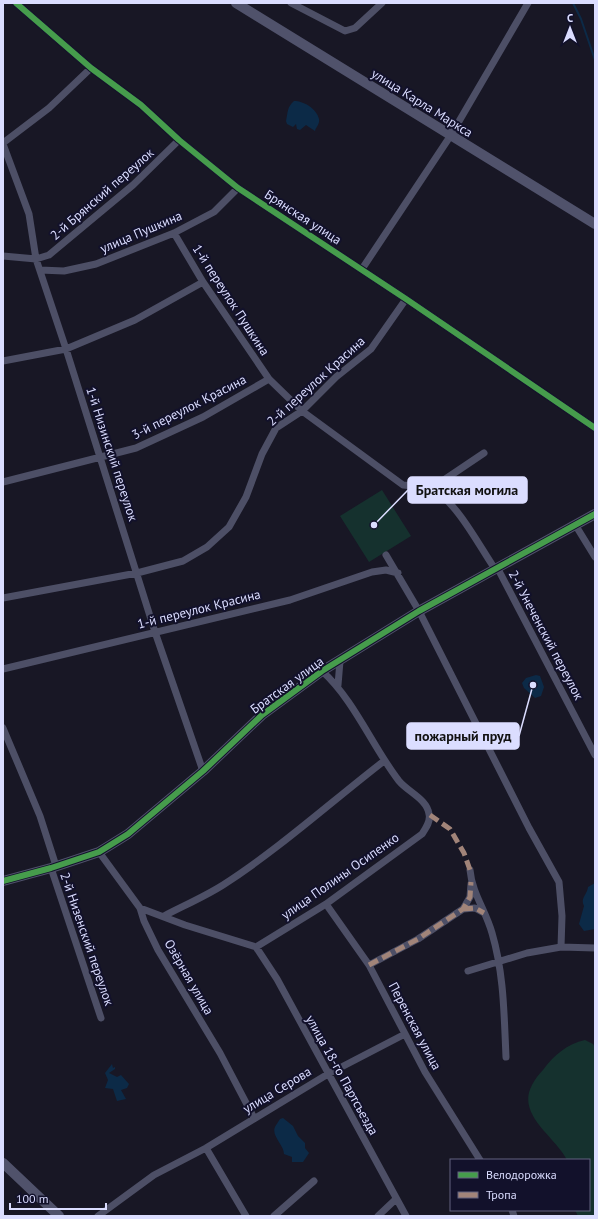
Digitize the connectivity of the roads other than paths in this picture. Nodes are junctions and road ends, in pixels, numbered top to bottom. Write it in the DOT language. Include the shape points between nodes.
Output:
graph roads {
  1 [pos="16,3"];
  2 [pos="236,3"];
  3 [pos="291,3"];
  4 [pos="382,3"];
  5 [pos="528,3"];
  6 [pos="91,68"];
  7 [pos="451,135"];
  8 [pos="179,140"];
  9 [pos="3,144"];
  10 [pos="238,188"];
  11 [pos="595,224"];
  12 [pos="174,233"];
  13 [pos="3,256"];
  14 [pos="36,259"];
  15 [pos="362,269"];
  16 [pos="40,270"];
  17 [pos="203,282"];
  18 [pos="406,299"];
  19 [pos="66,349"];
  20 [pos="3,361"];
  21 [pos="269,379"];
  22 [pos="302,411"];
  23 [pos="595,428"];
  24 [pos="484,452"];
  25 [pos="100,456"];
  26 [pos="3,482"];
  27 [pos="432,488"];
  28 [pos="595,514"];
  29 [pos="576,526"];
  30 [pos="386,555"];
  31 [pos="595,557"];
  32 [pos="496,569"];
  33 [pos="137,573"];
  34 [pos="398,573"];
  35 [pos="3,598"];
  36 [pos="419,611"];
  37 [pos="155,632"];
  38 [pos="340,661"];
  39 [pos="3,669"];
  40 [pos="322,671"];
  41 [pos="338,685"];
  42 [pos="3,728"];
  43 [pos="595,755"];
  44 [pos="384,761"];
  45 [pos="203,771"];
  46 [pos="430,815"];
  47 [pos="99,852"];
  48 [pos="54,867"];
  49 [pos="470,870"];
  50 [pos="3,881"];
  51 [pos="471,882"];
  52 [pos="326,904"];
  53 [pos="140,908"];
  54 [pos="463,909"];
  55 [pos="484,913"];
  56 [pos="164,916"];
  57 [pos="256,946"];
  58 [pos="561,947"];
  59 [pos="595,948"];
  60 [pos="499,962"];
  61 [pos="369,965"];
  62 [pos="468,971"];
  63 [pos="101,1018"];
  64 [pos="405,1034"];
  65 [pos="506,1057"];
  66 [pos="328,1074"];
  67 [pos="254,1118"];
  68 [pos="206,1148"];
  69 [pos="479,1159"];
  70 [pos="3,1163"];
  71 [pos="314,1181"];
  72 [pos="396,1199"];
  73 [pos="59,1216"];
  74 [pos="98,1216"];
  75 [pos="246,1216"];
  76 [pos="274,1216"];
  77 [pos="378,1216"];
  78 [pos="406,1216"];
  1 -- 6 [label="street, Брянская улица"];
  2 -- 7 [label="street, улица Карла Маркса"];
  3 -- 4 [label="street" via="346,31 355,28"];
  5 -- 7 [label="street"];
  6 -- 8 [label="street, Брянская улица" via="141,105"];
  6 -- 9 [label="street" via="49,108"];
  7 -- 11 [label="street, улица Карла Маркса"];
  7 -- 15 [label="street"];
  8 -- 10 [label="street, Брянская улица"];
  8 -- 14 [label="street, 2-й Брянский переулок" via="86,226 50,255"];
  9 -- 14 [label="street, 1-й Низинский переулок" via="29,214"];
  10 -- 12 [label="street, улица Пушкина" via="214,212"];
  10 -- 15 [label="street, Брянская улица"];
  12 -- 16 [label="street, улица Пушкина" via="96,264 64,271"];
  12 -- 17 [label="street, 1-й переулок Пушкина"];
  13 -- 14 [label="street"];
  14 -- 16 [label="street, 1-й Низинский переулок"];
  15 -- 18 [label="street, Брянская улица"];
  16 -- 19 [label="street, 1-й Низинский переулок"];
  17 -- 19 [label="street" via="135,320"];
  17 -- 21 [label="street, 1-й переулок Пушкина"];
  18 -- 22 [label="street, 2-й переулок Красина" via="371,349 336,377"];
  18 -- 23 [label="street, Брянская улица"];
  19 -- 20 [label="street"];
  19 -- 25 [label="street, 1-й Низинский переулок"];
  21 -- 22 [label="street, 1-й переулок Пушкина"];
  21 -- 25 [label="street, 3-й переулок Красина" via="203,417 136,448"];
  22 -- 27 [label="street, 1-й переулок Пушкина" via="403,485"];
  22 -- 33 [label="street, 2-й переулок Красина" via="276,428 262,454 246,497 229,526 207,547 183,561"];
  24 -- 27 [label="street"];
  25 -- 26 [label="street, 3-й переулок Красина"];
  25 -- 33 [label="street, 1-й Низинский переулок"];
  27 -- 32 [label="street, 2-й Унеченский переулок" via="441,493 454,508"];
  28 -- 29 [label="street, Братская улица"];
  29 -- 31 [label="street"];
  29 -- 32 [label="street, Братская улица"];
  30 -- 34 [label="street"];
  32 -- 36 [label="street, Братская улица"];
  32 -- 43 [label="street, 2-й Унеченский переулок"];
  33 -- 35 [label="street, 2-й переулок Красина"];
  33 -- 37 [label="street, 1-й Низинский переулок"];
  34 -- 36 [label="street"];
  34 -- 37 [label="street, 1-й переулок Красина" via="386,570 372,572 290,600"];
  36 -- 38 [label="street, Братская улица"];
  36 -- 58 [label="street" via="559,882"];
  37 -- 39 [label="street, 1-й переулок Красина"];
  37 -- 45 [label="street, 1-й Низинский переулок"];
  38 -- 40 [label="street, Братская улица"];
  38 -- 41 [label="street, Братская улица"];
  40 -- 41 [label="street, Братская улица"];
  40 -- 45 [label="street, Братская улица" via="262,715"];
  41 -- 44 [label="street, Братская улица"];
  42 -- 48 [label="street, 2-й Низенский переулок" via="40,816"];
  44 -- 46 [label="street, Братская улица" via="402,784 425,804"];
  44 -- 56 [label="street" via="234,877"];
  45 -- 47 [label="street, Братская улица" via="128,834"];
  46 -- 52 [label="street, улица Полины Осипенко" via="422,834"];
  47 -- 48 [label="street, Братская улица"];
  47 -- 53 [label="street, Озёрная улица"];
  48 -- 50 [label="street, Братская улица"];
  48 -- 63 [label="street, 2-й Низенский переулок"];
  49 -- 51 [label="street"];
  51 -- 54 [label="street" via="470,897"];
  51 -- 55 [label="street"];
  52 -- 57 [label="street, улица Полины Осипенко"];
  52 -- 61 [label="street, Перенская улица"];
  53 -- 56 [label="street"];
  53 -- 67 [label="street, Озёрная улица" via="158,950 220,1052"];
  54 -- 55 [label="street" via="475,908"];
  54 -- 61 [label="street" via="418,939"];
  55 -- 60 [label="street" via="492,931"];
  56 -- 57 [label="street" via="185,925"];
  57 -- 66 [label="street, улица 18-го Партсъезда"];
  58 -- 59 [label="street"];
  58 -- 60 [label="street"];
  60 -- 62 [label="street"];
  60 -- 65 [label="street" via="504,998"];
  61 -- 64 [label="street, Перенская улица"];
  64 -- 66 [label="street, улица Серова"];
  64 -- 69 [label="street, Перенская улица" via="425,1072"];
  66 -- 67 [label="street, улица Серова"];
  66 -- 72 [label="street, улица 18-го Партсъезда"];
  67 -- 68 [label="street, улица Серова"];
  68 -- 74 [label="street, улица Серова" via="154,1175"];
  68 -- 75 [label="street"];
  70 -- 73 [label="street"];
  71 -- 76 [label="street"];
  72 -- 77 [label="street"];
  72 -- 78 [label="street, улица 18-го Партсъезда"];
}
